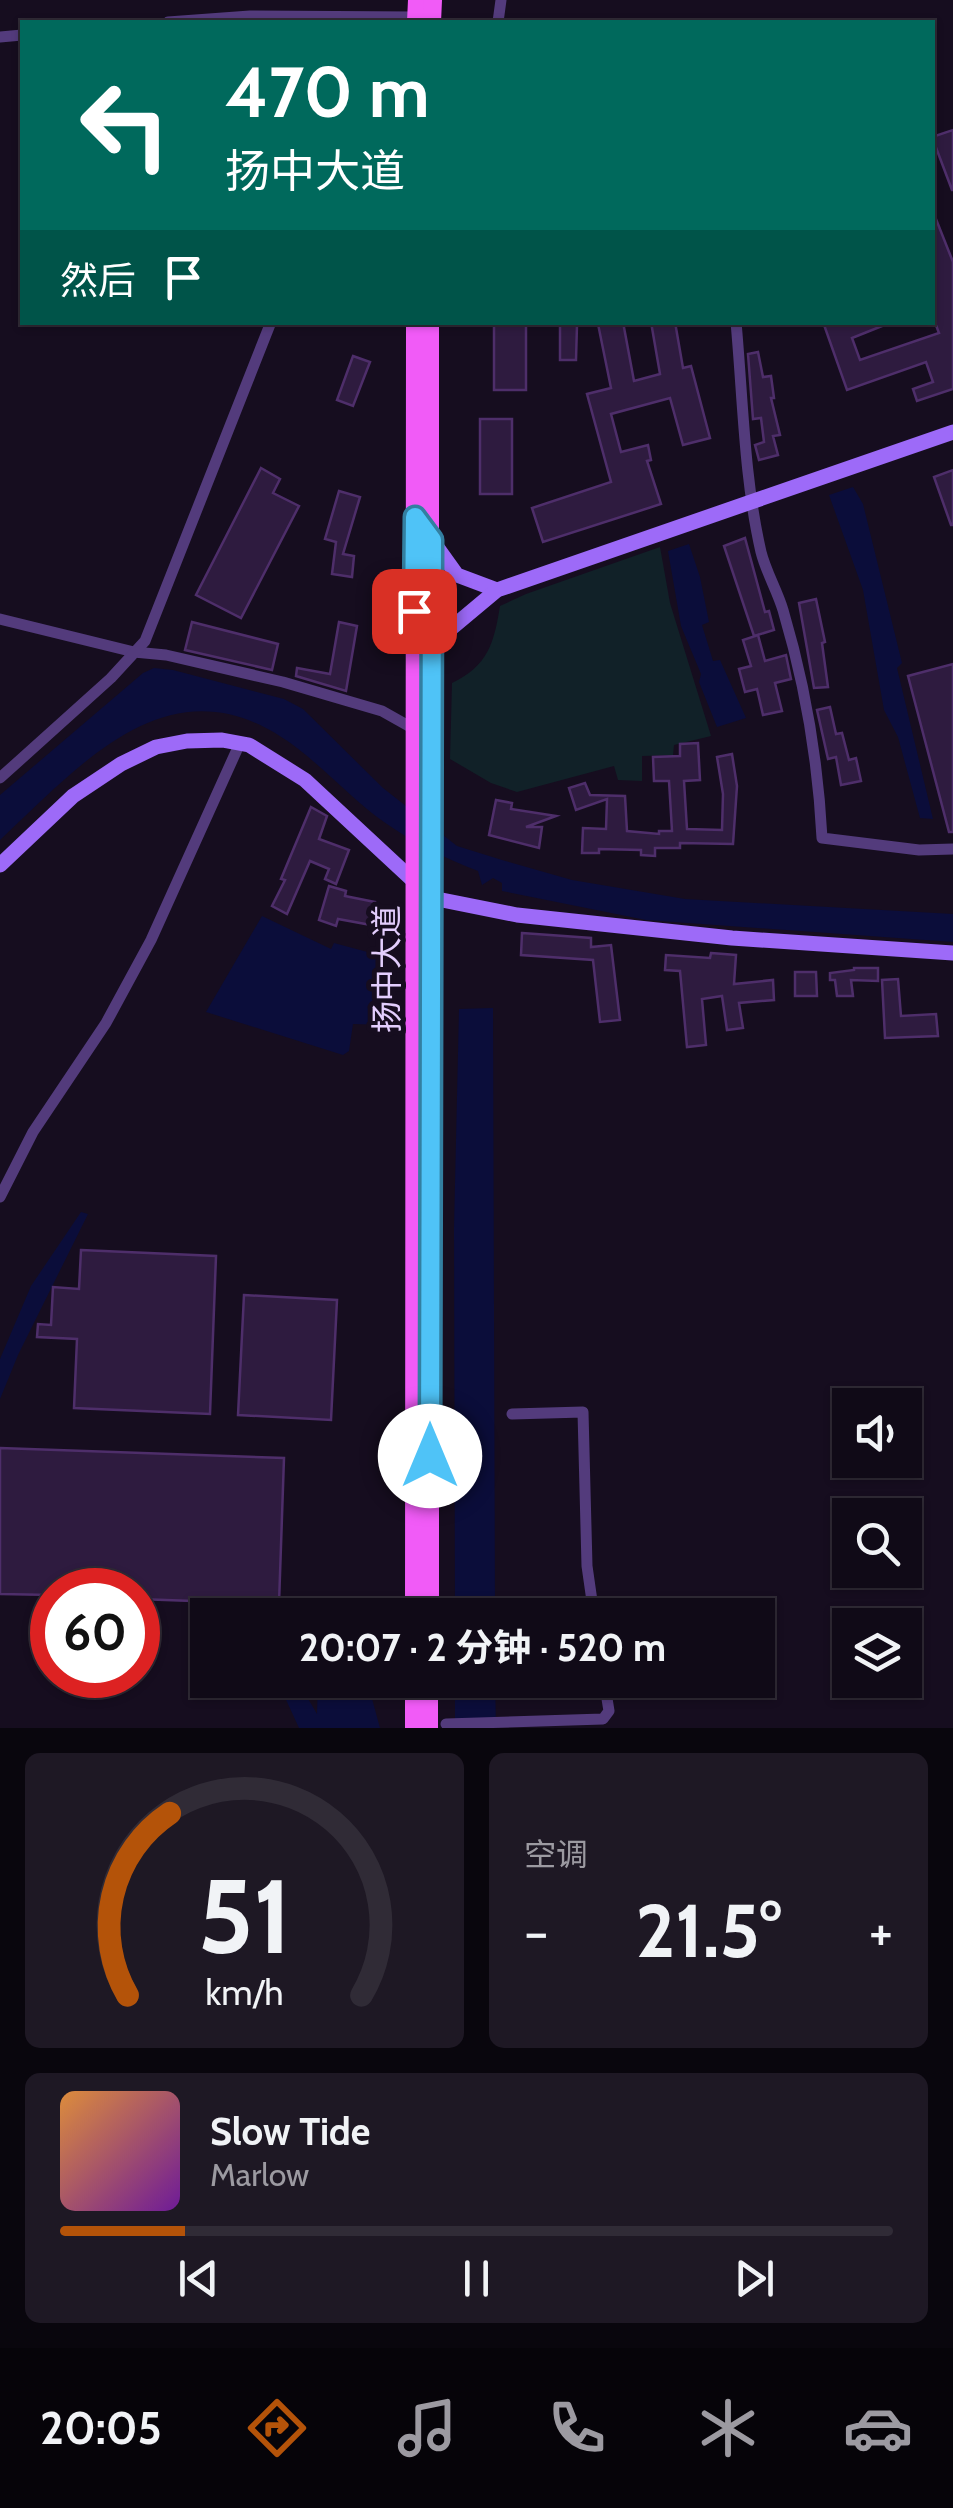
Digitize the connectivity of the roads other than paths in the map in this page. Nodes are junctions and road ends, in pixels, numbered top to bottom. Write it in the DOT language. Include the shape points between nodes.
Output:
graph roads {
  1 [pos="424,13"];
  2 [pos="200,20"];
  3 [pos="368,20"];
  4 [pos="390,20"];
  5 [pos="269,325"];
  6 [pos="415,325"];
  7 [pos="430,325"];
  8 [pos="736,325"];
  9 [pos="953,432"];
  10 [pos="752,502"];
  11 [pos="415,517"];
  12 [pos="432,540"];
  13 [pos="497,590"];
  14 [pos="0,619"];
  15 [pos="430,646"];
  16 [pos="134,652"];
  17 [pos="422,730"];
  18 [pos="240,743"];
  19 [pos="0,778"];
  20 [pos="953,849"];
  21 [pos="0,864"];
  22 [pos="416,886"];
  23 [pos="432,898"];
  24 [pos="953,954"];
  25 [pos="0,1197"];
  26 [pos="512,1414"];
  27 [pos="414,1598"];
  28 [pos="430,1598"];
  29 [pos="592,1598"];
  30 [pos="414,1698"];
  31 [pos="433,1698"];
  32 [pos="606,1698"];
  33 [pos="438,1726"];
  34 [pos="414,1728"];
  1 -- 4 [label="street"];
  2 -- 3 [label="street"];
  5 -- 16 [label="street" via="145,641"];
  6 -- 11 [label="main road, 扬中大道"];
  7 -- 12 [label="main road, 扬中大道"];
  8 -- 10 [label="street"];
  9 -- 10 [label="street"];
  10 -- 13 [label="street"];
  10 -- 20 [label="street" via="805,698 822,838"];
  11 -- 12 [label="street"];
  11 -- 17 [label="main road, 扬中大道"];
  12 -- 13 [label="street" via="457,575"];
  12 -- 15 [label="main road, 扬中大道"];
  13 -- 15 [label="street"];
  14 -- 16 [label="street"];
  15 -- 17 [label="main road, 扬中大道"];
  16 -- 17 [label="street" via="284,682"];
  16 -- 19 [label="street"];
  17 -- 22 [label="main road, 扬中大道"];
  17 -- 23 [label="main road, 扬中大道"];
  18 -- 21 [label="street" via="187,741 120,764 73,796"];
  18 -- 22 [label="street" via="305,780"];
  18 -- 25 [label="street" via="152,940"];
  22 -- 23 [label="street"];
  22 -- 27 [label="main road, 扬中大道"];
  23 -- 24 [label="street" via="517,915 693,934"];
  23 -- 28 [label="main road, 扬中大道"];
  26 -- 29 [label="street" via="584,1412"];
  30 -- 34 [label="main road"];
  31 -- 33 [label="main road"];
  32 -- 33 [label="street" via="603,1719"];
}
